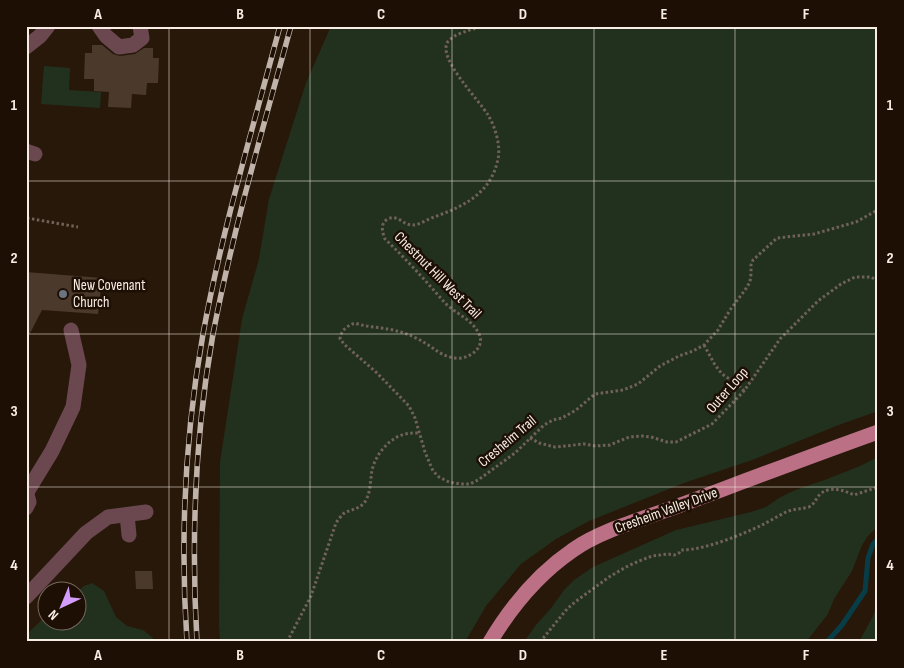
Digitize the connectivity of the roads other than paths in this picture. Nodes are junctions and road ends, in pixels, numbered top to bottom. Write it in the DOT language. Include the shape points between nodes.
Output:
graph roads {
  1 [pos="48,26"];
  2 [pos="99,26"];
  3 [pos="140,26"];
  4 [pos="26,47"];
  5 [pos="71,330"];
  6 [pos="878,432"];
  7 [pos="26,491"];
  8 [pos="26,508"];
  9 [pos="146,512"];
  10 [pos="127,515"];
  11 [pos="129,534"];
  12 [pos="26,598"];
  13 [pos="490,642"];
  1 -- 4 [label="lane"];
  2 -- 3 [label="lane" via="119,47 133,45 142,38"];
  5 -- 7 [label="lane" via="80,364 73,408"];
  6 -- 13 [label="main road, Cresheim Valley Drive" via="628,524 575,548 531,585"];
  7 -- 8 [label="lane" via="29,502"];
  9 -- 10 [label="lane"];
  10 -- 11 [label="lane"];
  10 -- 12 [label="lane" via="108,517 86,533"];
}
